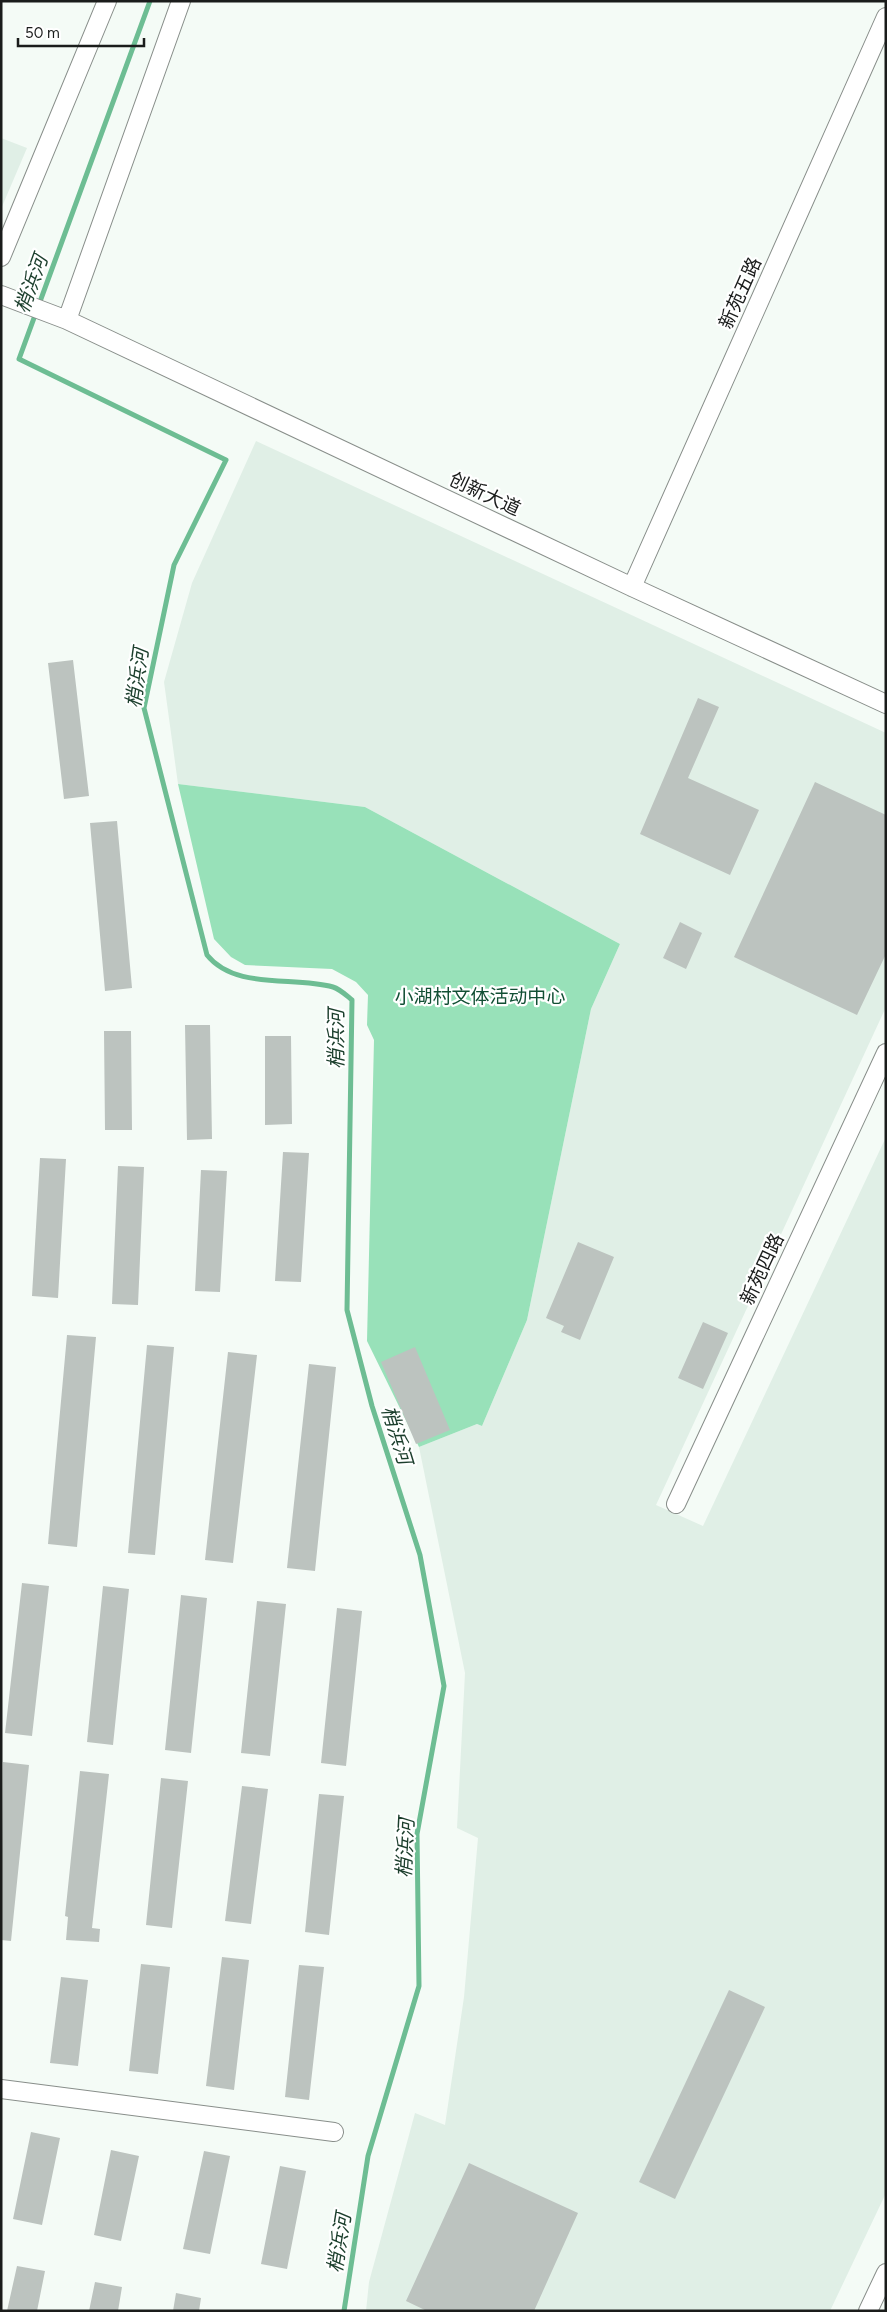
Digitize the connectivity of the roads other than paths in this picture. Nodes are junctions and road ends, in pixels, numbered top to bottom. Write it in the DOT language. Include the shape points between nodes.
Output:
graph roads {
  1 [pos="107,1"];
  2 [pos="181,1"];
  3 [pos="886,17"];
  4 [pos="1,257"];
  5 [pos="1,295"];
  6 [pos="67,320"];
  7 [pos="632,587"];
  8 [pos="886,704"];
  9 [pos="886,1053"];
  10 [pos="676,1504"];
  11 [pos="1,2089"];
  12 [pos="334,2132"];
  13 [pos="886,2273"];
  14 [pos="868,2311"];
  1 -- 4 [label="street"];
  2 -- 6 [label="street"];
  3 -- 7 [label="street, 新苑五路"];
  5 -- 6 [label="street, 创新大道"];
  6 -- 7 [label="street, 创新大道"];
  7 -- 8 [label="street, 创新大道"];
  9 -- 10 [label="street, 新苑四路"];
  11 -- 12 [label="street"];
  13 -- 14 [label="street"];
}
